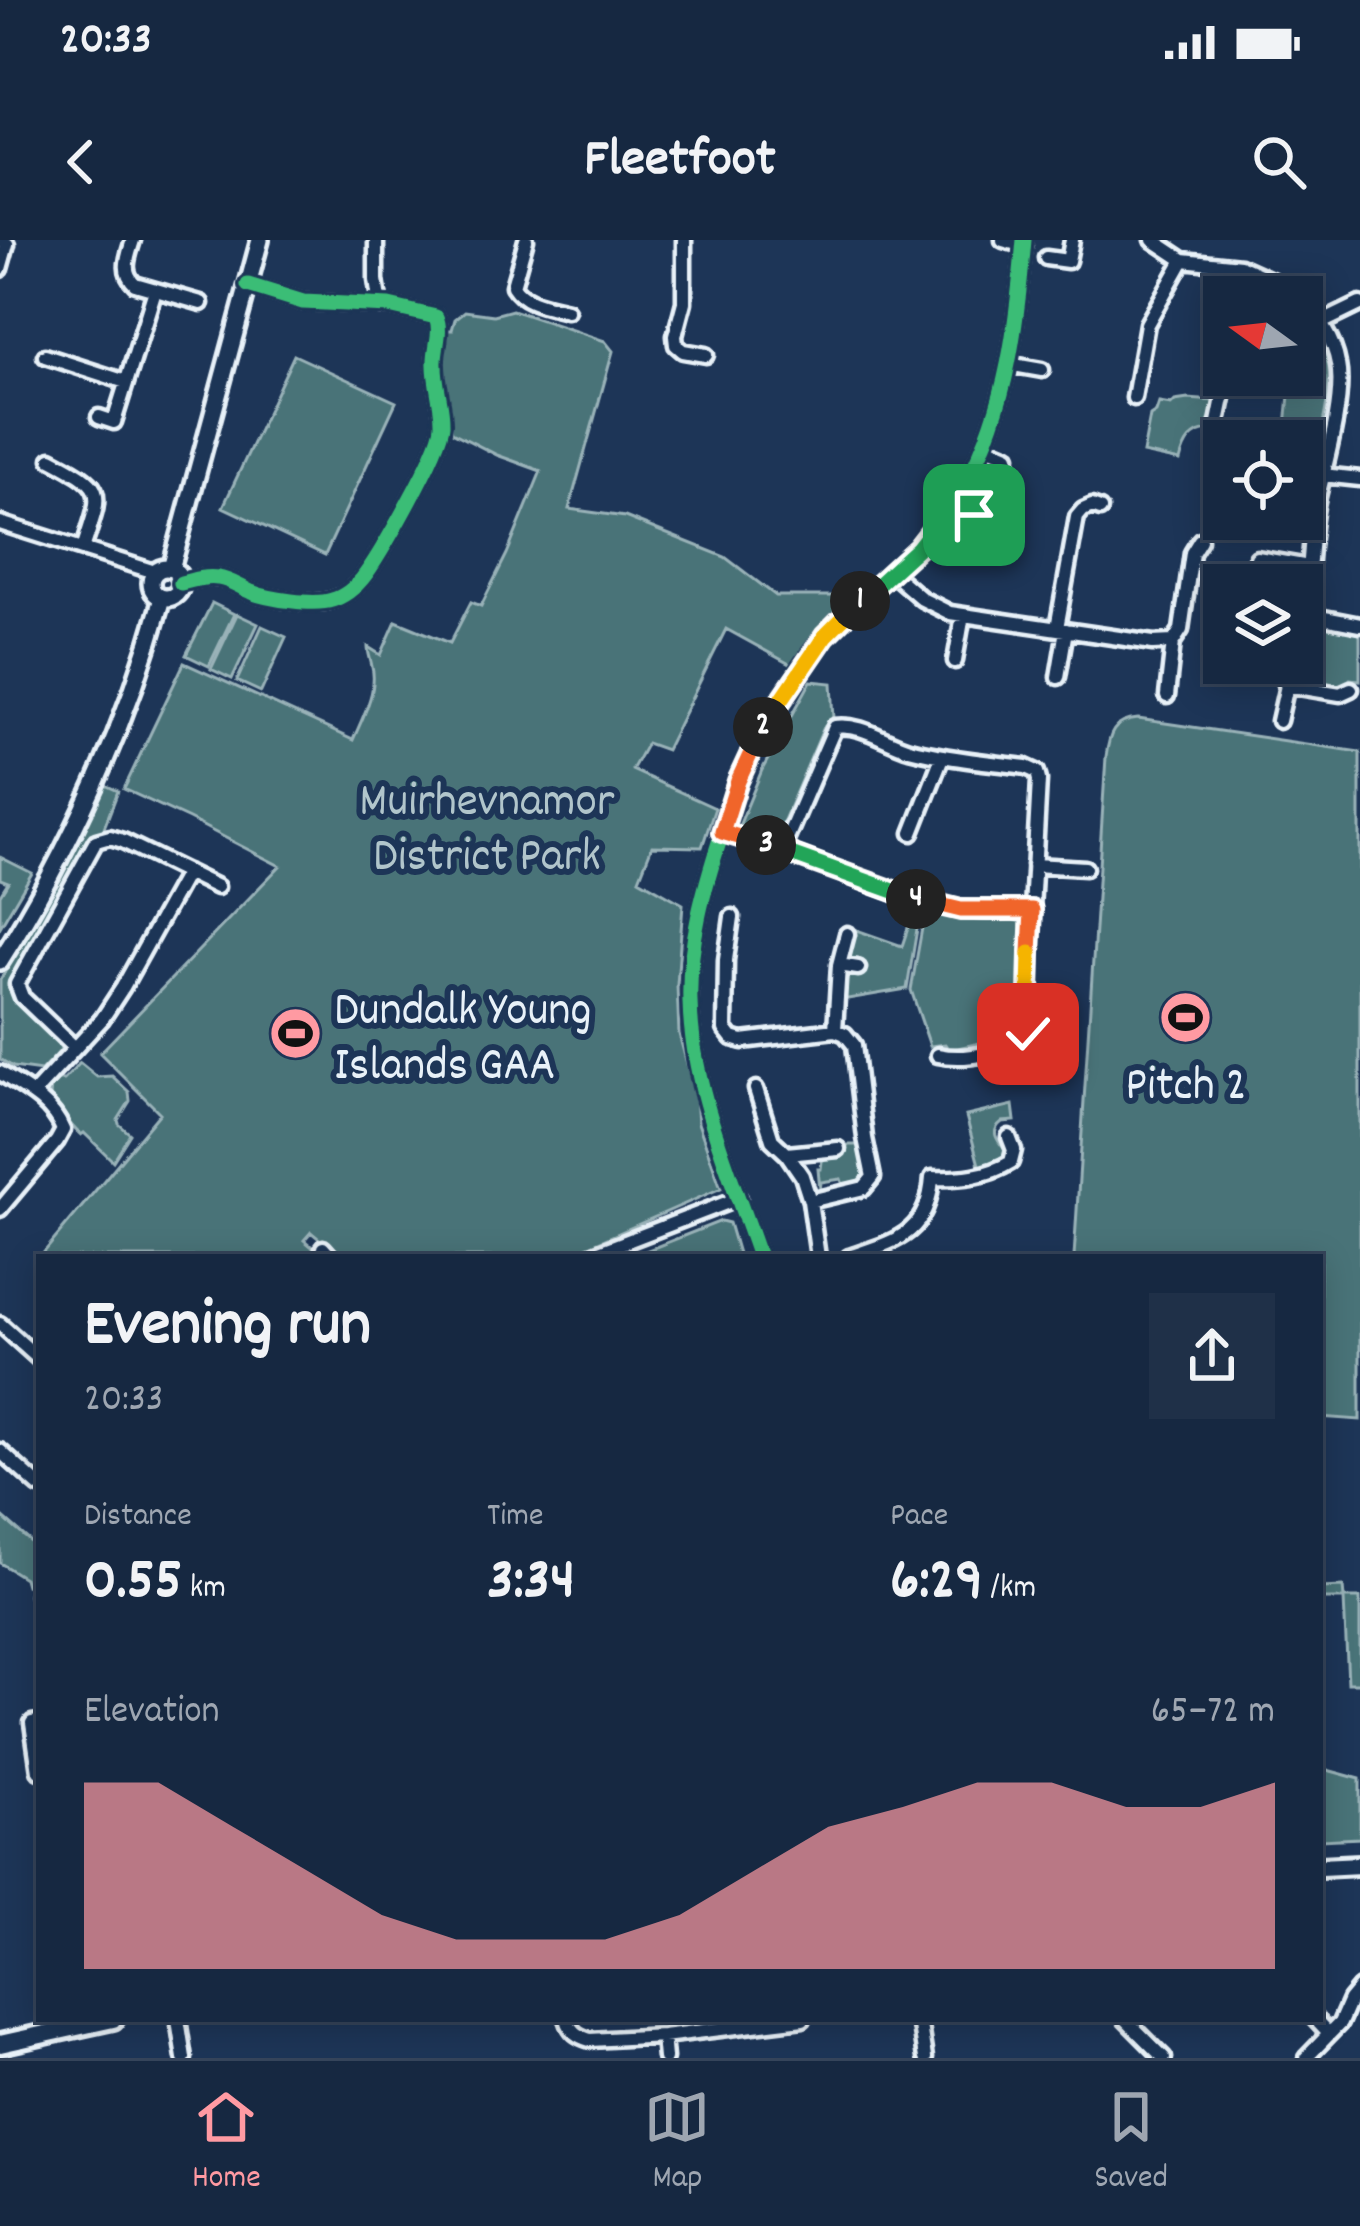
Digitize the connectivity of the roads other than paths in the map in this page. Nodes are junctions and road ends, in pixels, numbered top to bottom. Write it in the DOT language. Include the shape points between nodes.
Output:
graph roads {
  1 [pos="133,240"];
  2 [pos="260,240"];
  3 [pos="526,240"];
  4 [pos="1003,240"];
  5 [pos="1072,240"];
  6 [pos="1153,240"];
  7 [pos="372,241"];
  8 [pos="680,241"];
  9 [pos="5,242"];
  10 [pos="1024,243"];
  11 [pos="1046,257"];
  12 [pos="1183,260"];
  13 [pos="0,268"];
  14 [pos="1262,276"];
  15 [pos="248,285"];
  16 [pos="155,290"];
  17 [pos="201,303"];
  18 [pos="1360,304"];
  19 [pos="380,306"];
  20 [pos="567,311"];
  21 [pos="1324,329"];
  22 [pos="706,355"];
  23 [pos="45,356"];
  24 [pos="1008,364"];
  25 [pos="1042,370"];
  26 [pos="126,382"];
  27 [pos="1134,398"];
  28 [pos="1223,398"];
  29 [pos="99,417"];
  30 [pos="1218,420"];
  31 [pos="984,446"];
  32 [pos="1323,452"];
  33 [pos="1327,453"];
  34 [pos="1008,456"];
  35 [pos="51,459"];
  36 [pos="1323,475"];
  37 [pos="1360,479"];
  38 [pos="952,504"];
  39 [pos="1100,509"];
  40 [pos="974,515"];
  41 [pos="0,523"];
  42 [pos="1201,541"];
  43 [pos="83,549"];
  44 [pos="1257,558"];
  45 [pos="1292,564"];
  46 [pos="892,573"];
  47 [pos="169,575"];
  48 [pos="162,598"];
  49 [pos="963,615"];
  50 [pos="1323,620"];
  51 [pos="1360,625"];
  52 [pos="1062,629"];
  53 [pos="1173,642"];
  54 [pos="955,661"];
  55 [pos="1058,676"];
  56 [pos="1286,685"];
  57 [pos="1351,688"];
  58 [pos="1167,696"];
  59 [pos="1279,721"];
  60 [pos="942,757"];
  61 [pos="722,832"];
  62 [pos="913,833"];
  63 [pos="782,850"];
  64 [pos="1034,865"];
  65 [pos="1085,868"];
  66 [pos="187,872"];
  67 [pos="217,886"];
  68 [pos="1032,910"];
  69 [pos="732,917"];
  70 [pos="847,934"];
  71 [pos="0,961"];
  72 [pos="839,965"];
  73 [pos="857,968"];
  74 [pos="835,1030"];
  75 [pos="75,1048"];
  76 [pos="938,1055"];
  77 [pos="0,1073"];
  78 [pos="756,1089"];
  79 [pos="34,1093"];
  80 [pos="1009,1137"];
  81 [pos="817,1150"];
  82 [pos="838,1150"];
  83 [pos="787,1154"];
  84 [pos="931,1162"];
  85 [pos="817,1166"];
  86 [pos="932,1178"];
  87 [pos="3,1198"];
  88 [pos="739,1198"];
  89 [pos="810,1201"];
  90 [pos="619,1251"];
  91 [pos="758,1254"];
  92 [pos="818,1254"];
  93 [pos="858,1254"];
  94 [pos="0,1324"];
  95 [pos="36,1356"];
  96 [pos="0,1451"];
  97 [pos="36,1483"];
  98 [pos="36,1722"];
  99 [pos="36,1750"];
  100 [pos="1360,1865"];
  101 [pos="1323,1867"];
  102 [pos="1360,1988"];
  103 [pos="99,2022"];
  104 [pos="178,2022"];
  105 [pos="568,2022"];
  106 [pos="776,2022"];
  107 [pos="919,2022"];
  108 [pos="1128,2022"];
  109 [pos="1318,2022"];
  110 [pos="1329,2034"];
  111 [pos="663,2036"];
  112 [pos="0,2044"];
  113 [pos="184,2058"];
  114 [pos="665,2058"];
  115 [pos="925,2058"];
  116 [pos="1164,2058"];
  117 [pos="1306,2058"];
  1 -- 16 [label="street" via="128,278"];
  2 -- 15 [label="street"];
  3 -- 20 [label="street" via="516,293"];
  4 -- 10 [label="street"];
  5 -- 11 [label="street" via="1068,261"];
  6 -- 12 [label="street"];
  7 -- 19 [label="street"];
  8 -- 22 [label="street" via="684,302 676,345"];
  9 -- 13 [label="street"];
  10 -- 24 [label="street"];
  12 -- 14 [label="street"];
  12 -- 27 [label="street" via="1147,324"];
  15 -- 19 [label="street" via="303,302"];
  15 -- 47 [label="street"];
  16 -- 17 [label="street"];
  16 -- 26 [label="street"];
  18 -- 21 [label="street"];
  19 -- 47 [label="street" via="436,316 442,425 362,580 317,603 254,594 220,578"];
  21 -- 33 [label="street" via="1339,365"];
  23 -- 26 [label="street"];
  24 -- 25 [label="street"];
  24 -- 31 [label="street"];
  26 -- 29 [label="street" via="114,422"];
  28 -- 30 [label="street"];
  31 -- 34 [label="street"];
  31 -- 38 [label="street"];
  32 -- 33 [label="street"];
  33 -- 36 [label="street"];
  35 -- 43 [label="street" via="97,490"];
  36 -- 37 [label="street"];
  38 -- 40 [label="street"];
  38 -- 46 [label="street"];
  39 -- 52 [label="street" via="1077,517"];
  41 -- 43 [label="street"];
  42 -- 53 [label="street"];
  43 -- 47 [label="street"];
  44 -- 45 [label="street"];
  46 -- 49 [label="street" via="940,610"];
  46 -- 61 [label="street" via="825,636 778,701"];
  47 -- 48 [label="street" via="152,589"];
  47 -- 48 [label="street" via="176,595"];
  48 -- 71 [label="street" via="91,790"];
  49 -- 52 [label="street"];
  49 -- 54 [label="street"];
  50 -- 51 [label="street"];
  52 -- 53 [label="street"];
  52 -- 55 [label="street"];
  53 -- 58 [label="street"];
  56 -- 57 [label="street" via="1340,694"];
  56 -- 59 [label="street"];
  60 -- 62 [label="street"];
  60 -- 63 [label="street" via="835,727"];
  60 -- 64 [label="street" via="1036,772"];
  61 -- 63 [label="street"];
  61 -- 88 [label="street" via="698,918 690,1002 699,1076"];
  63 -- 68 [label="street" via="942,906"];
  64 -- 65 [label="street"];
  64 -- 68 [label="street"];
  66 -- 67 [label="street"];
  66 -- 75 [label="street" via="123,987"];
  66 -- 75 [label="street" via="115,838 92,846 17,984"];
  68 -- 76 [label="street" via="1028,1034 970,1056"];
  69 -- 74 [label="street" via="724,1004 732,1038"];
  70 -- 72 [label="street"];
  72 -- 73 [label="street"];
  72 -- 74 [label="street"];
  74 -- 89 [label="street" via="854,1045 873,1177 864,1188"];
  75 -- 79 [label="street"];
  77 -- 79 [label="street"];
  78 -- 83 [label="street" via="772,1140"];
  79 -- 87 [label="street" via="63,1130"];
  80 -- 86 [label="street" via="1011,1162 998,1170"];
  81 -- 82 [label="street"];
  81 -- 83 [label="street"];
  81 -- 85 [label="street"];
  83 -- 89 [label="street"];
  84 -- 86 [label="street"];
  86 -- 93 [label="street" via="914,1226"];
  88 -- 90 [label="street"];
  88 -- 91 [label="street"];
  89 -- 92 [label="street"];
  94 -- 95 [label="street"];
  96 -- 97 [label="street"];
  98 -- 99 [label="street"];
  100 -- 101 [label="main road"];
  102 -- 110 [label="street"];
  103 -- 112 [label="main road"];
  104 -- 113 [label="street"];
  105 -- 111 [label="street" via="590,2040"];
  106 -- 111 [label="street"];
  107 -- 115 [label="street"];
  108 -- 116 [label="street"];
  109 -- 110 [label="street"];
  110 -- 117 [label="street"];
  111 -- 114 [label="street"];
}
